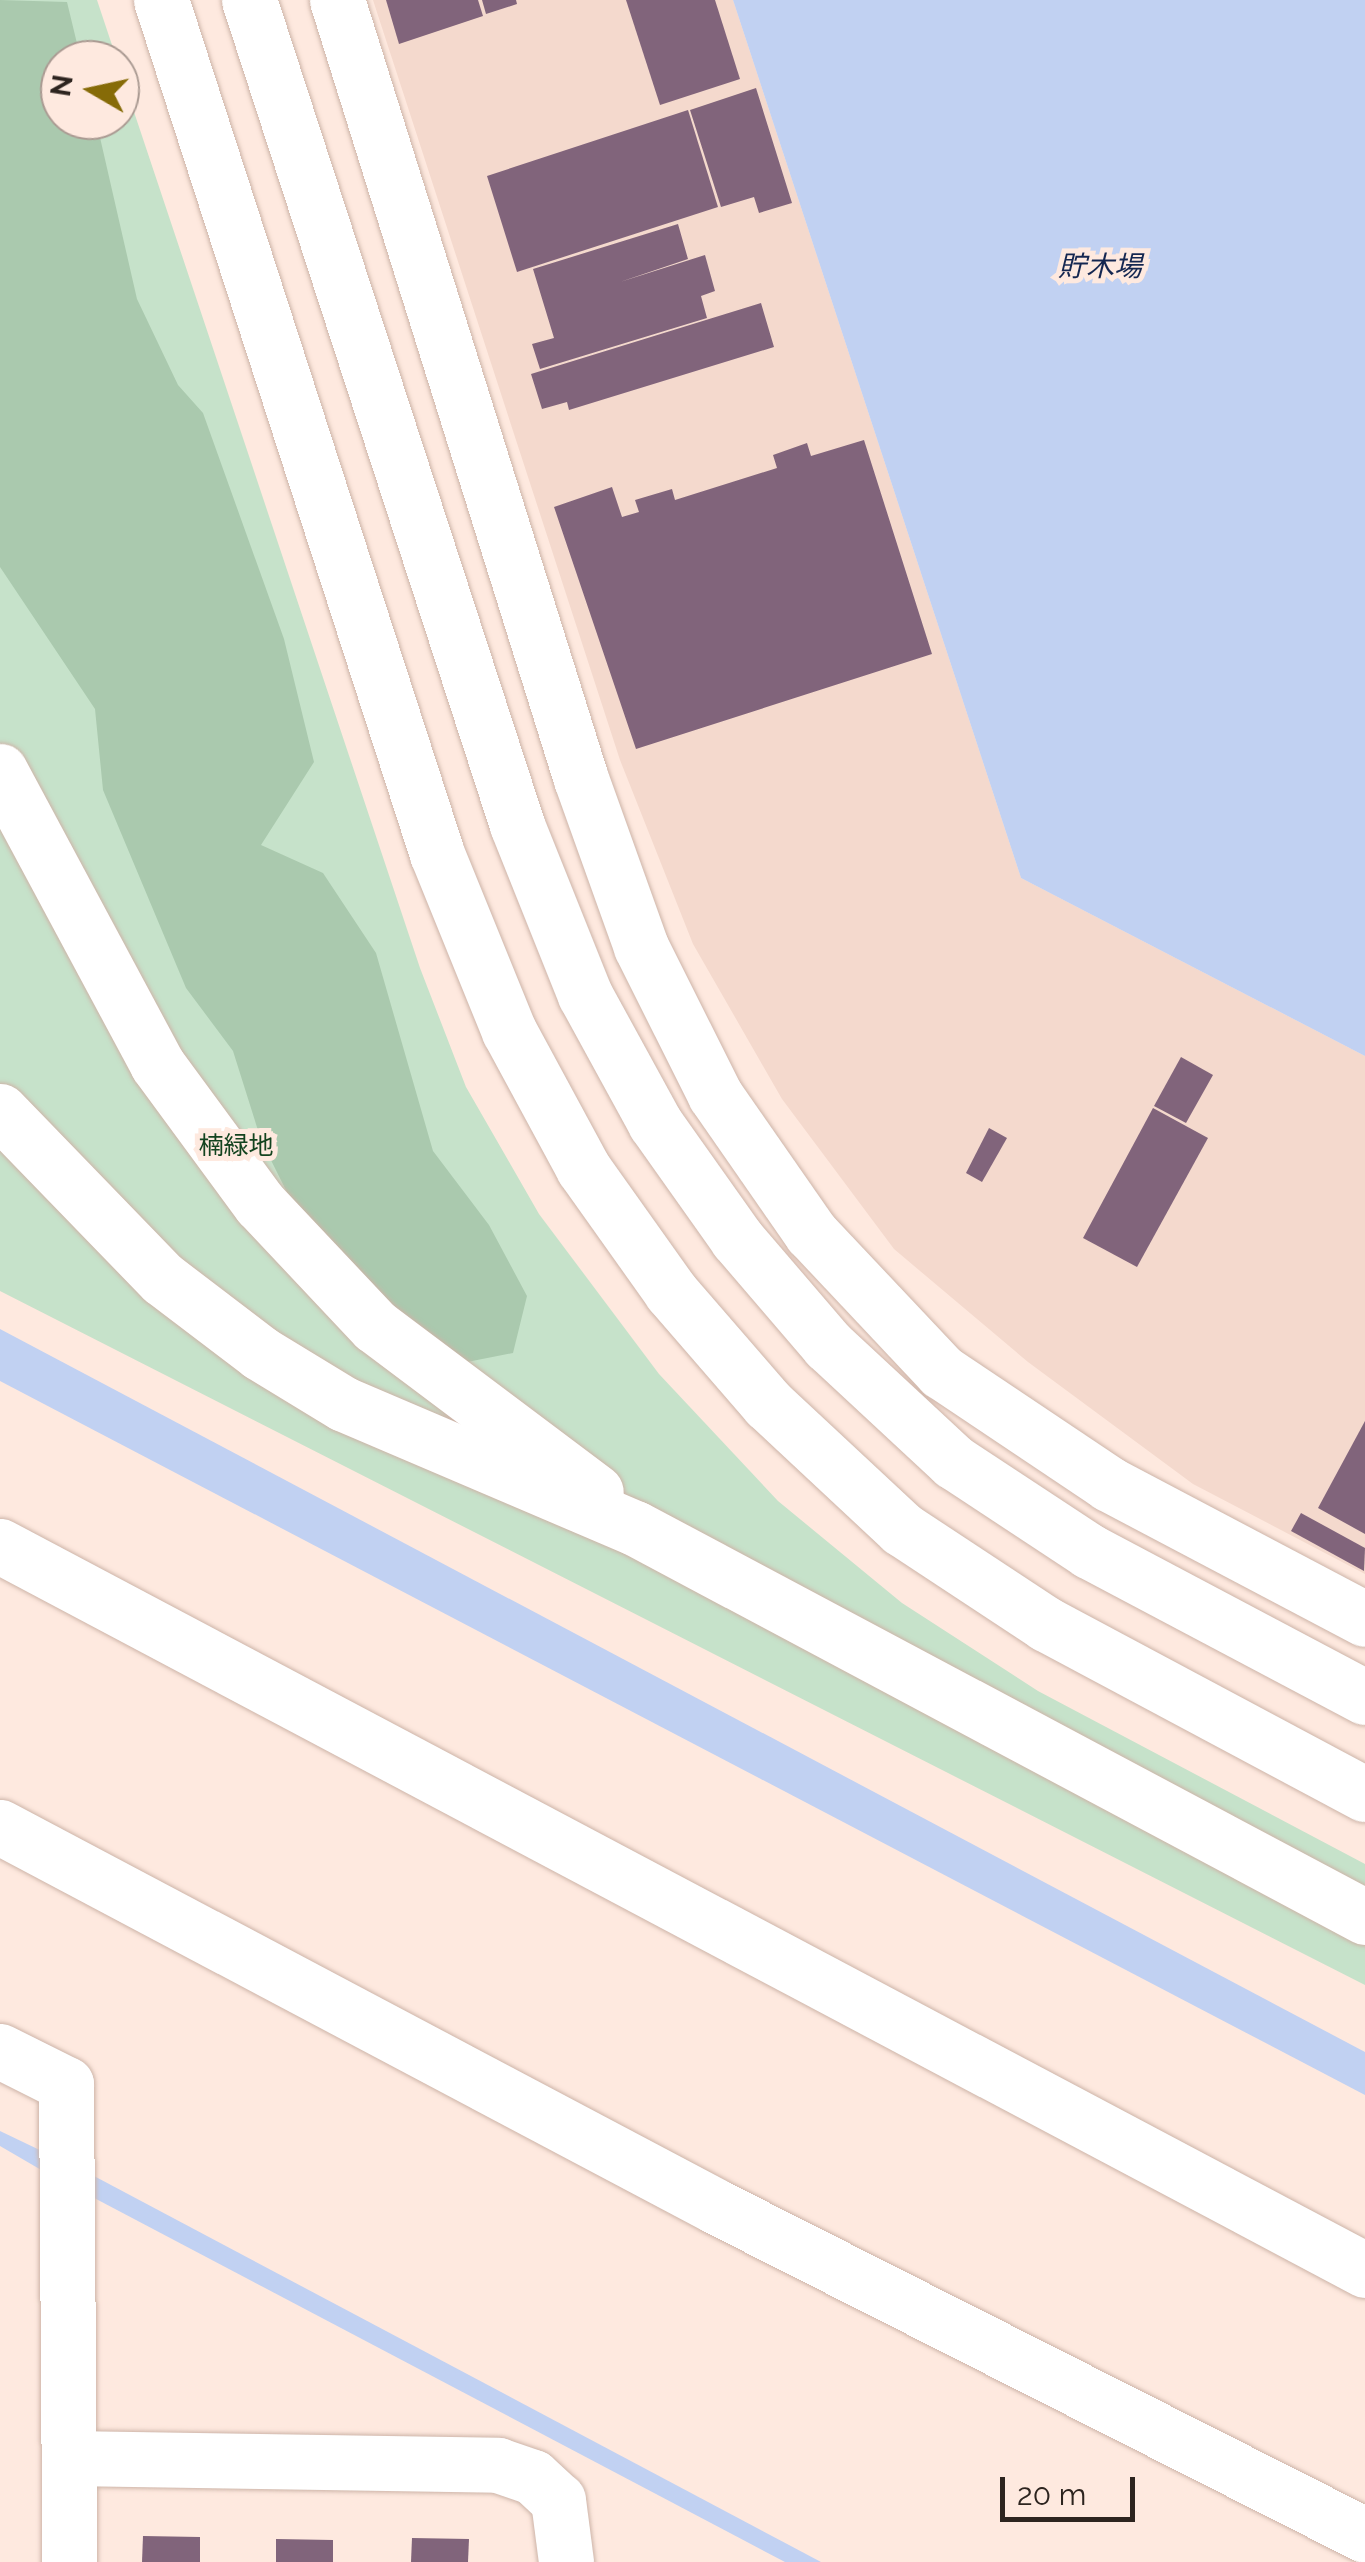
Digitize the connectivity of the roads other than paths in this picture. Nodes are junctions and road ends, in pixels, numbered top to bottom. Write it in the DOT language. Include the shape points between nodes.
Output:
graph roads {
  1 [pos="160,0"];
  2 [pos="249,0"];
  3 [pos="337,0"];
  4 [pos="0,771"];
  5 [pos="0,1111"];
  6 [pos="635,1528"];
  7 [pos="0,1546"];
  8 [pos="1365,1619"];
  9 [pos="1365,1697"];
  10 [pos="1365,1794"];
  11 [pos="0,1827"];
  12 [pos="1365,1917"];
  13 [pos="0,2050"];
  14 [pos="1365,2270"];
  15 [pos="68,2458"];
  16 [pos="1365,2534"];
  17 [pos="69,2562"];
  18 [pos="566,2562"];
  1 -- 10 [label="street" via="437,854 509,1031 583,1168 670,1292 756,1390 902,1529 1046,1624"];
  2 -- 9 [label="street" via="517,825 585,994 655,1123 736,1240 828,1344 954,1462 1089,1551"];
  3 -- 8 [label="street" via="581,779 641,947 715,1095 811,1232 942,1372 1109,1484"];
  4 -- 6 [label="street" via="157,1064 260,1204 375,1326 573,1470"];
  5 -- 6 [label="street" via="164,1279 260,1353 344,1404"];
  6 -- 12 [label="street"];
  7 -- 14 [label="street"];
  11 -- 16 [label="street" via="717,2206"];
  13 -- 15 [label="street" via="66,2084"];
  15 -- 17 [label="street"];
  15 -- 18 [label="street" via="498,2464 533,2477 558,2500"];
}
